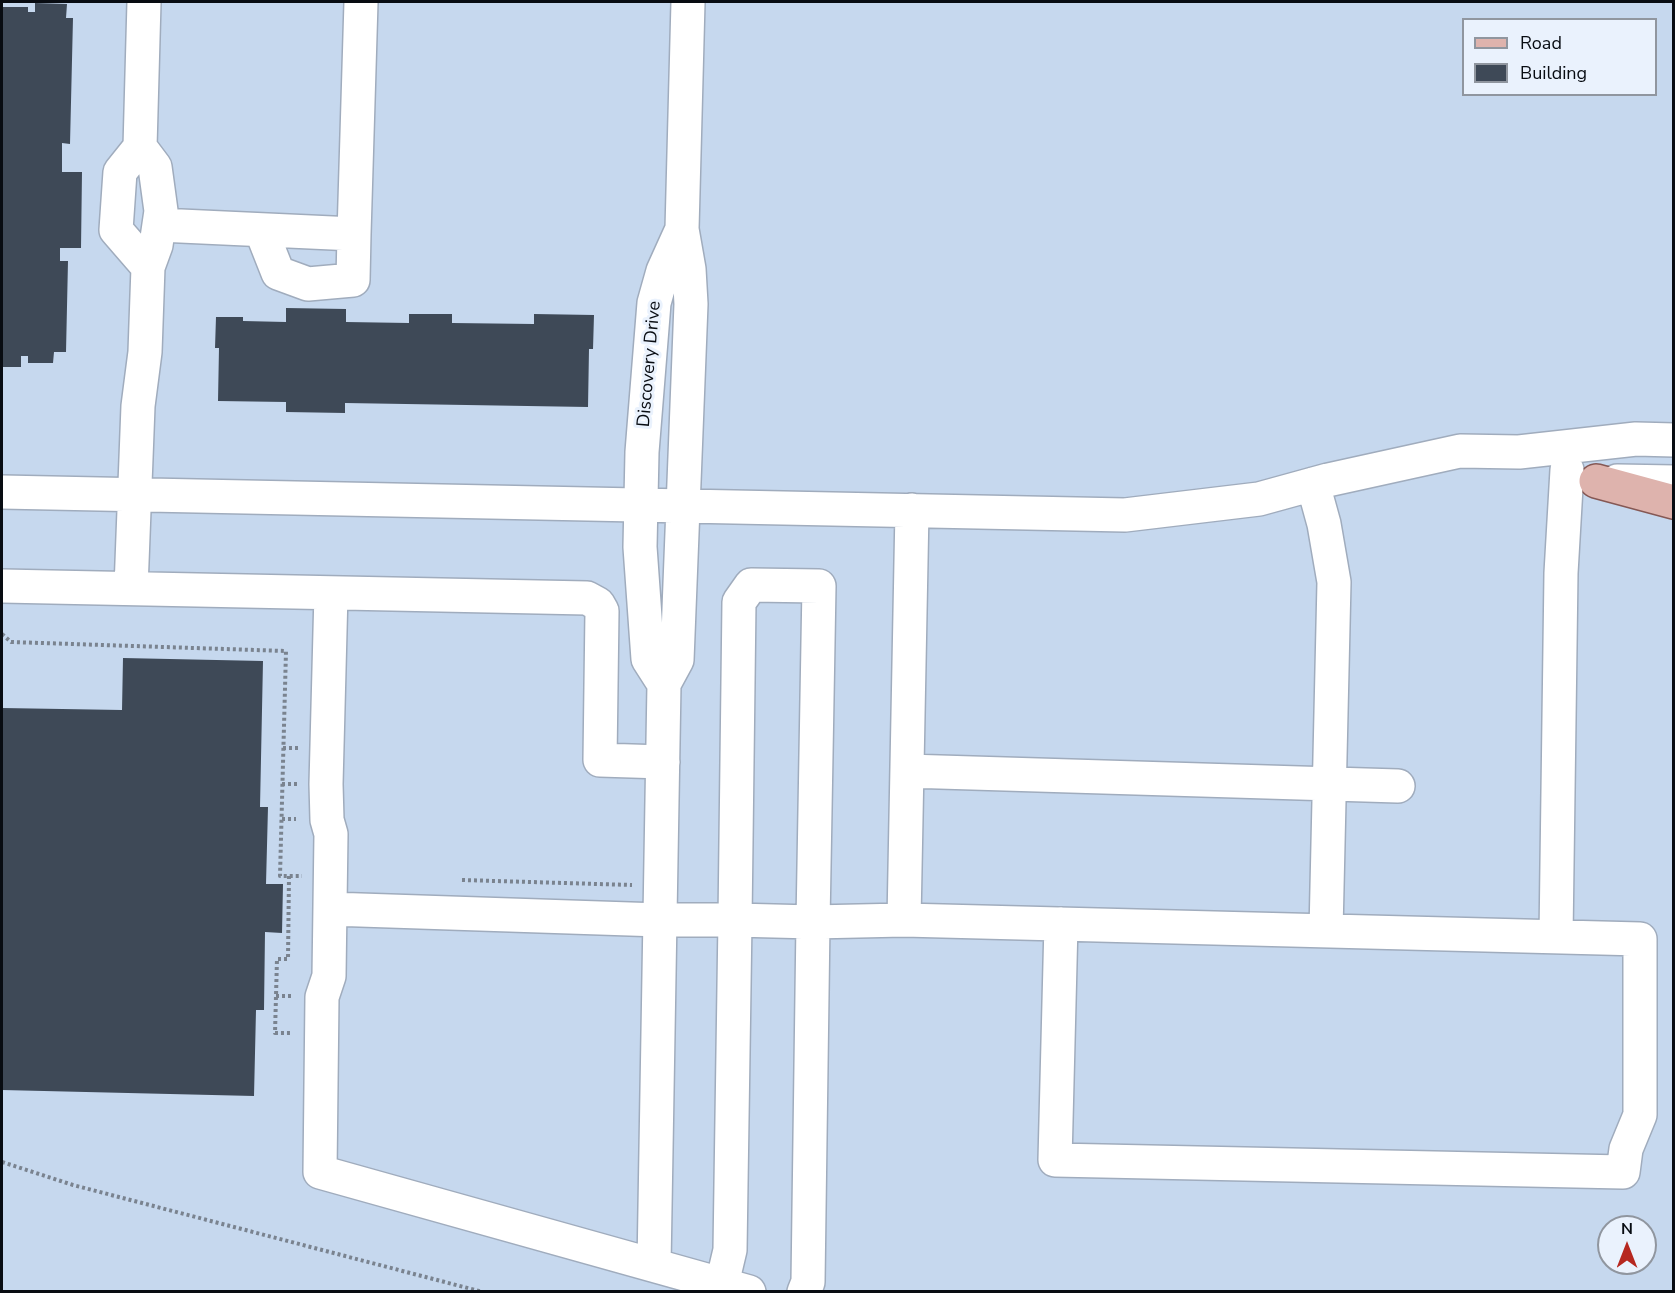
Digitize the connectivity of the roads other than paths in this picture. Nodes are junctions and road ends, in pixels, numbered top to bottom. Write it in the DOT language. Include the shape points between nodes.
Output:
graph roads {
  1 [pos="144,2"];
  2 [pos="361,2"];
  3 [pos="688,2"];
  4 [pos="140,147"];
  5 [pos="159,225"];
  6 [pos="682,229"];
  7 [pos="261,230"];
  8 [pos="354,234"];
  9 [pos="148,267"];
  10 [pos="1674,440"];
  11 [pos="1519,452"];
  12 [pos="1582,475"];
  13 [pos="1674,482"];
  14 [pos="1313,484"];
  15 [pos="2,492"];
  16 [pos="136,494"];
  17 [pos="1674,502"];
  18 [pos="640,504"];
  19 [pos="684,506"];
  20 [pos="912,510"];
  21 [pos="2,586"];
  22 [pos="131,588"];
  23 [pos="331,593"];
  24 [pos="664,684"];
  25 [pos="663,762"];
  26 [pos="907,771"];
  27 [pos="1329,783"];
  28 [pos="1398,786"];
  29 [pos="330,909"];
  30 [pos="660,920"];
  31 [pos="735,920"];
  32 [pos="904,920"];
  33 [pos="813,922"];
  34 [pos="1061,924"];
  35 [pos="1326,932"];
  36 [pos="1556,937"];
  37 [pos="654,1265"];
  38 [pos="735,1288"];
  39 [pos="804,1292"];
  1 -- 4 [label="street"];
  2 -- 8 [label="street"];
  3 -- 6 [label="street, Discovery Drive"];
  4 -- 5 [label="street" via="155,167"];
  4 -- 9 [label="street" via="120,172 116,230"];
  5 -- 7 [label="street"];
  5 -- 9 [label="street"];
  6 -- 18 [label="street, Discovery Drive" via="654,303"];
  6 -- 19 [label="street, Discovery Drive" via="691,303"];
  7 -- 8 [label="street"];
  7 -- 8 [label="street" via="278,273 308,284 353,280"];
  9 -- 16 [label="street"];
  10 -- 11 [label="street" via="1636,439"];
  11 -- 12 [label="street"];
  11 -- 14 [label="street" via="1460,451"];
  12 -- 13 [label="street"];
  12 -- 17 [label="main road"];
  12 -- 36 [label="street" via="1561,573"];
  14 -- 20 [label="street" via="1259,499 1125,515"];
  14 -- 27 [label="street" via="1334,582"];
  15 -- 16 [label="street"];
  16 -- 18 [label="street"];
  16 -- 22 [label="street"];
  18 -- 19 [label="street"];
  18 -- 24 [label="street, Discovery Drive" via="648,660"];
  19 -- 20 [label="street"];
  19 -- 24 [label="street, Discovery Drive" via="677,660"];
  20 -- 26 [label="street"];
  21 -- 22 [label="street"];
  22 -- 23 [label="street"];
  23 -- 25 [label="street" via="587,598 602,611 600,760"];
  23 -- 29 [label="street" via="326,784 331,834"];
  24 -- 25 [label="street"];
  25 -- 30 [label="street"];
  26 -- 27 [label="street"];
  26 -- 32 [label="street"];
  27 -- 28 [label="street"];
  27 -- 35 [label="street"];
  29 -- 30 [label="street"];
  29 -- 37 [label="street" via="329,976 322,997 320,1172"];
  30 -- 31 [label="street"];
  30 -- 37 [label="street"];
  31 -- 33 [label="street"];
  31 -- 33 [label="street" via="739,602 750,585 819,586"];
  31 -- 38 [label="street" via="730,1250"];
  32 -- 33 [label="street"];
  32 -- 34 [label="street"];
  33 -- 39 [label="street" via="808,1282"];
  34 -- 35 [label="street"];
  34 -- 36 [label="street" via="1055,1160 1623,1172 1626,1149 1640,1115 1640,939"];
  35 -- 36 [label="street"];
  37 -- 38 [label="street"];
}
